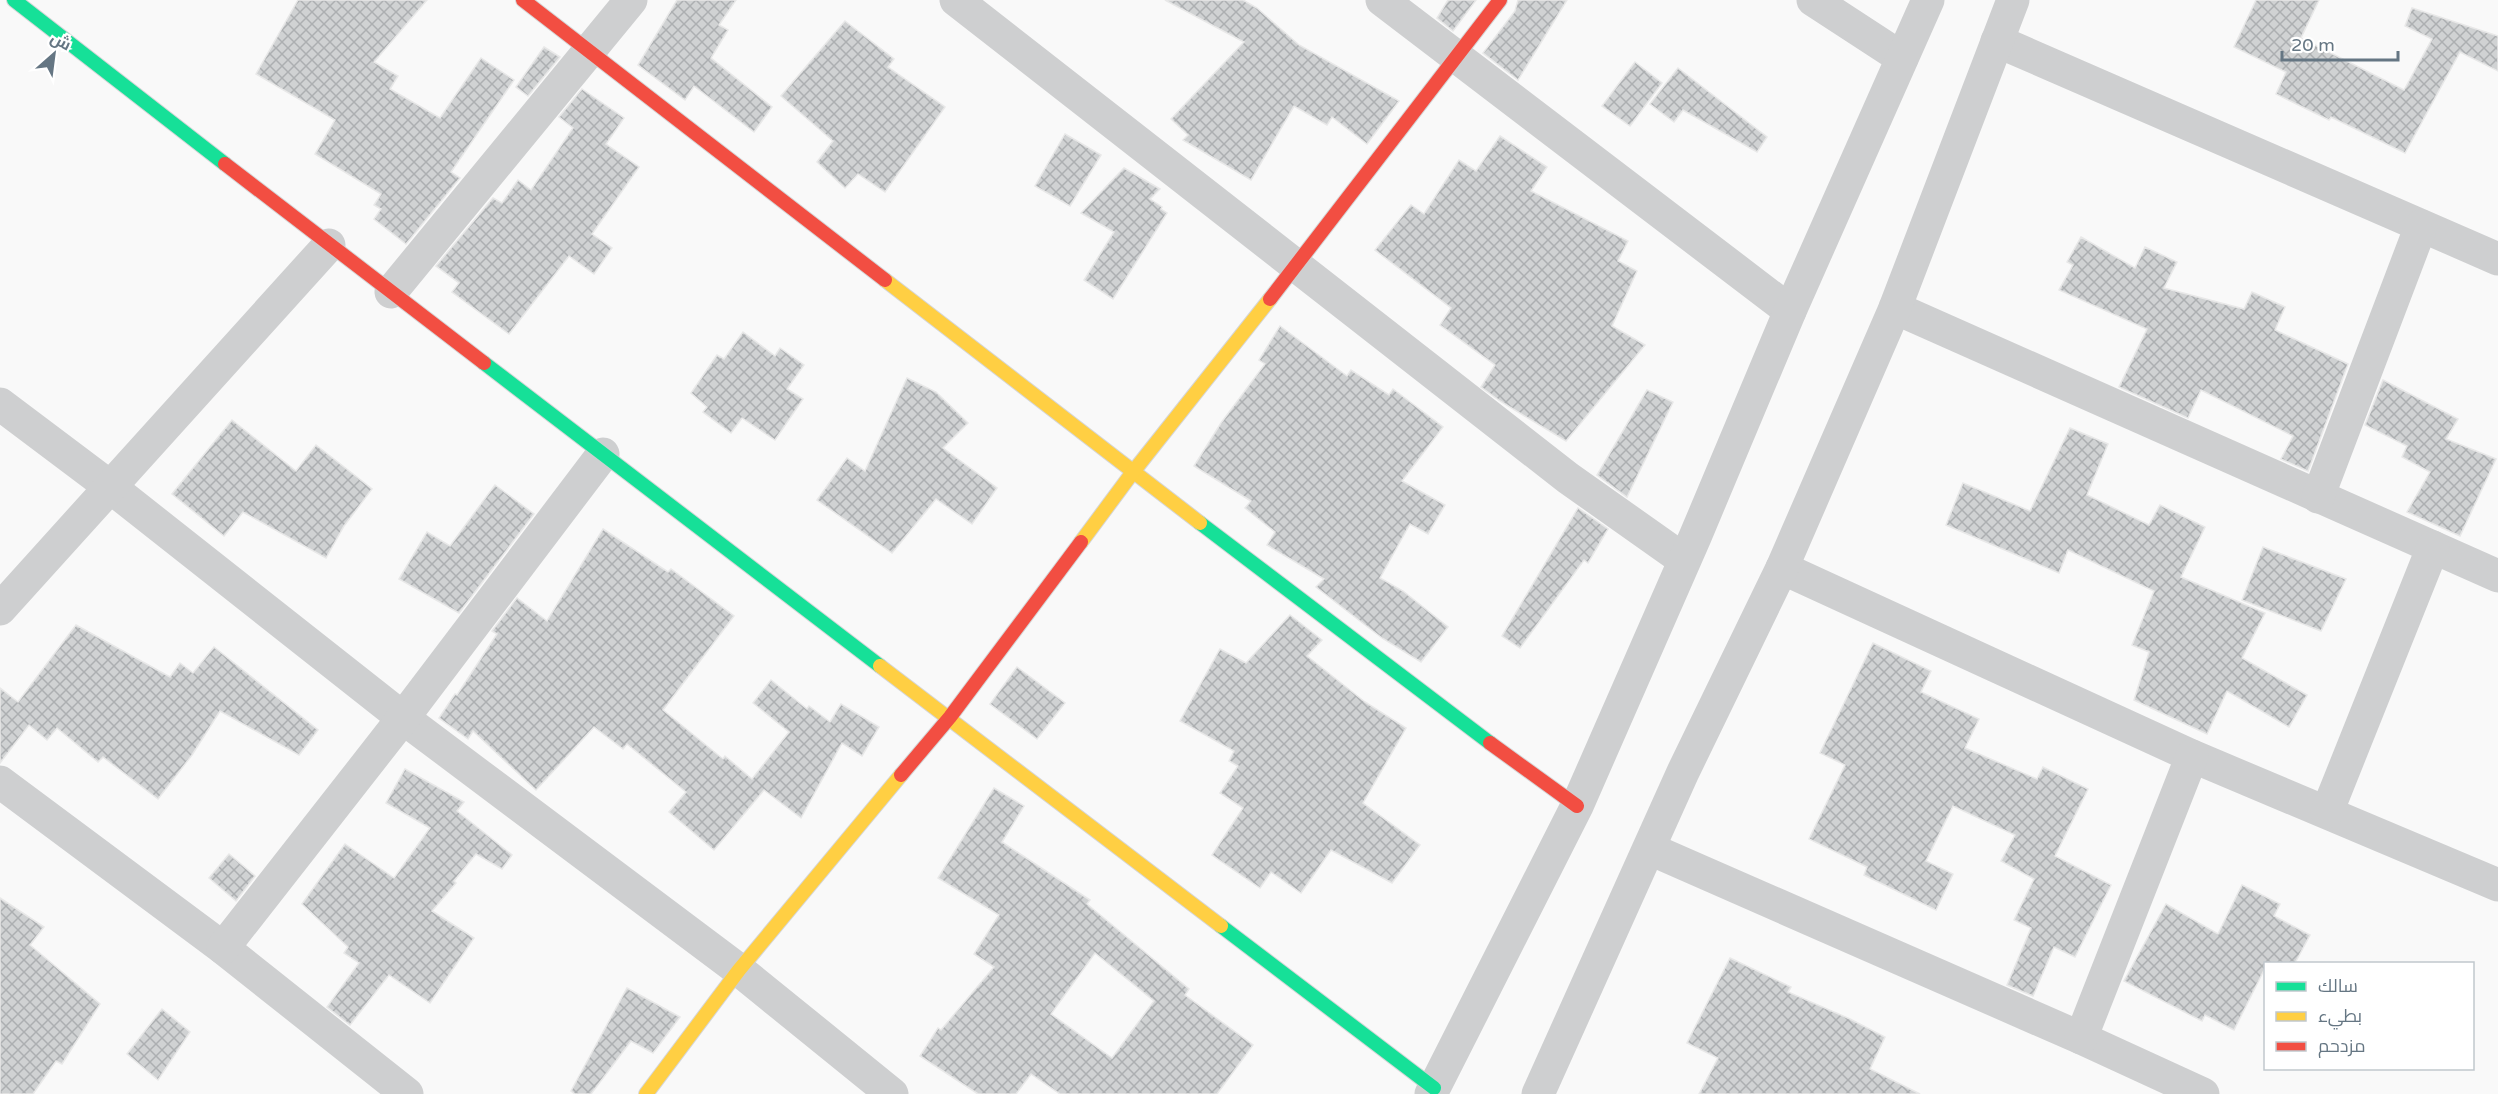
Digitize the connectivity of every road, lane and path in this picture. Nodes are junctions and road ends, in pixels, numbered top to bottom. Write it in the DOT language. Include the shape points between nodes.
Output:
graph roads {
  1 [pos="14,0"];
  2 [pos="523,0"];
  3 [pos="631,0"];
  4 [pos="956,0"];
  5 [pos="1382,0"];
  6 [pos="1500,0"];
  7 [pos="1813,0"];
  8 [pos="1928,0"];
  9 [pos="2013,0"];
  10 [pos="1997,41"];
  11 [pos="590,51"];
  12 [pos="1457,57"];
  13 [pos="1902,58"];
  14 [pos="2421,226"];
  15 [pos="328,245"];
  16 [pos="2498,259"];
  17 [pos="1296,267"];
  18 [pos="391,292"];
  19 [pos="1895,308"];
  20 [pos="1790,311"];
  21 [pos="0,404"];
  22 [pos="603,454"];
  23 [pos="1133,472"];
  24 [pos="109,486"];
  25 [pos="2318,497"];
  26 [pos="2433,547"];
  27 [pos="1684,560"];
  28 [pos="1782,568"];
  29 [pos="2498,576"];
  30 [pos="0,609"];
  31 [pos="950,717"];
  32 [pos="403,718"];
  33 [pos="2192,756"];
  34 [pos="4,792"];
  35 [pos="1577,806"];
  36 [pos="2327,812"];
  37 [pos="1650,849"];
  38 [pos="2497,881"];
  39 [pos="224,948"];
  40 [pos="740,970"];
  41 [pos="2080,1038"];
  42 [pos="1433,1091"];
  43 [pos="407,1094"];
  44 [pos="646,1094"];
  45 [pos="892,1094"];
  46 [pos="1538,1094"];
  47 [pos="2203,1094"];
  1 -- 15 [label="street"];
  2 -- 11 [label="street"];
  3 -- 11 [label="street"];
  4 -- 17 [label="street"];
  5 -- 12 [label="street"];
  6 -- 12 [label="street"];
  7 -- 13 [label="street"];
  8 -- 13 [label="street"];
  9 -- 10 [label="street"];
  10 -- 14 [label="street"];
  10 -- 19 [label="street"];
  11 -- 18 [label="street"];
  11 -- 23 [label="street"];
  12 -- 17 [label="street"];
  12 -- 20 [label="street"];
  13 -- 20 [label="street"];
  14 -- 16 [label="street"];
  14 -- 25 [label="street"];
  15 -- 18 [label="street"];
  15 -- 24 [label="street"];
  17 -- 23 [label="street"];
  17 -- 27 [label="street" via="1568,478"];
  18 -- 22 [label="street"];
  19 -- 25 [label="street"];
  19 -- 28 [label="street"];
  20 -- 27 [label="street"];
  21 -- 24 [label="street"];
  22 -- 31 [label="street"];
  22 -- 32 [label="street"];
  23 -- 31 [label="street"];
  23 -- 35 [label="street"];
  24 -- 30 [label="street"];
  24 -- 32 [label="street"];
  25 -- 26 [label="street"];
  26 -- 29 [label="street"];
  26 -- 36 [label="street"];
  27 -- 35 [label="street"];
  28 -- 33 [label="street"];
  28 -- 37 [label="street"];
  31 -- 40 [label="street"];
  31 -- 42 [label="street"];
  32 -- 39 [label="street"];
  32 -- 40 [label="street"];
  33 -- 36 [label="street"];
  33 -- 41 [label="street"];
  34 -- 39 [label="street"];
  35 -- 42 [label="street"];
  36 -- 38 [label="street"];
  37 -- 41 [label="street"];
  37 -- 46 [label="street"];
  39 -- 43 [label="street"];
  40 -- 44 [label="street"];
  40 -- 45 [label="street"];
  41 -- 47 [label="street"];
}
